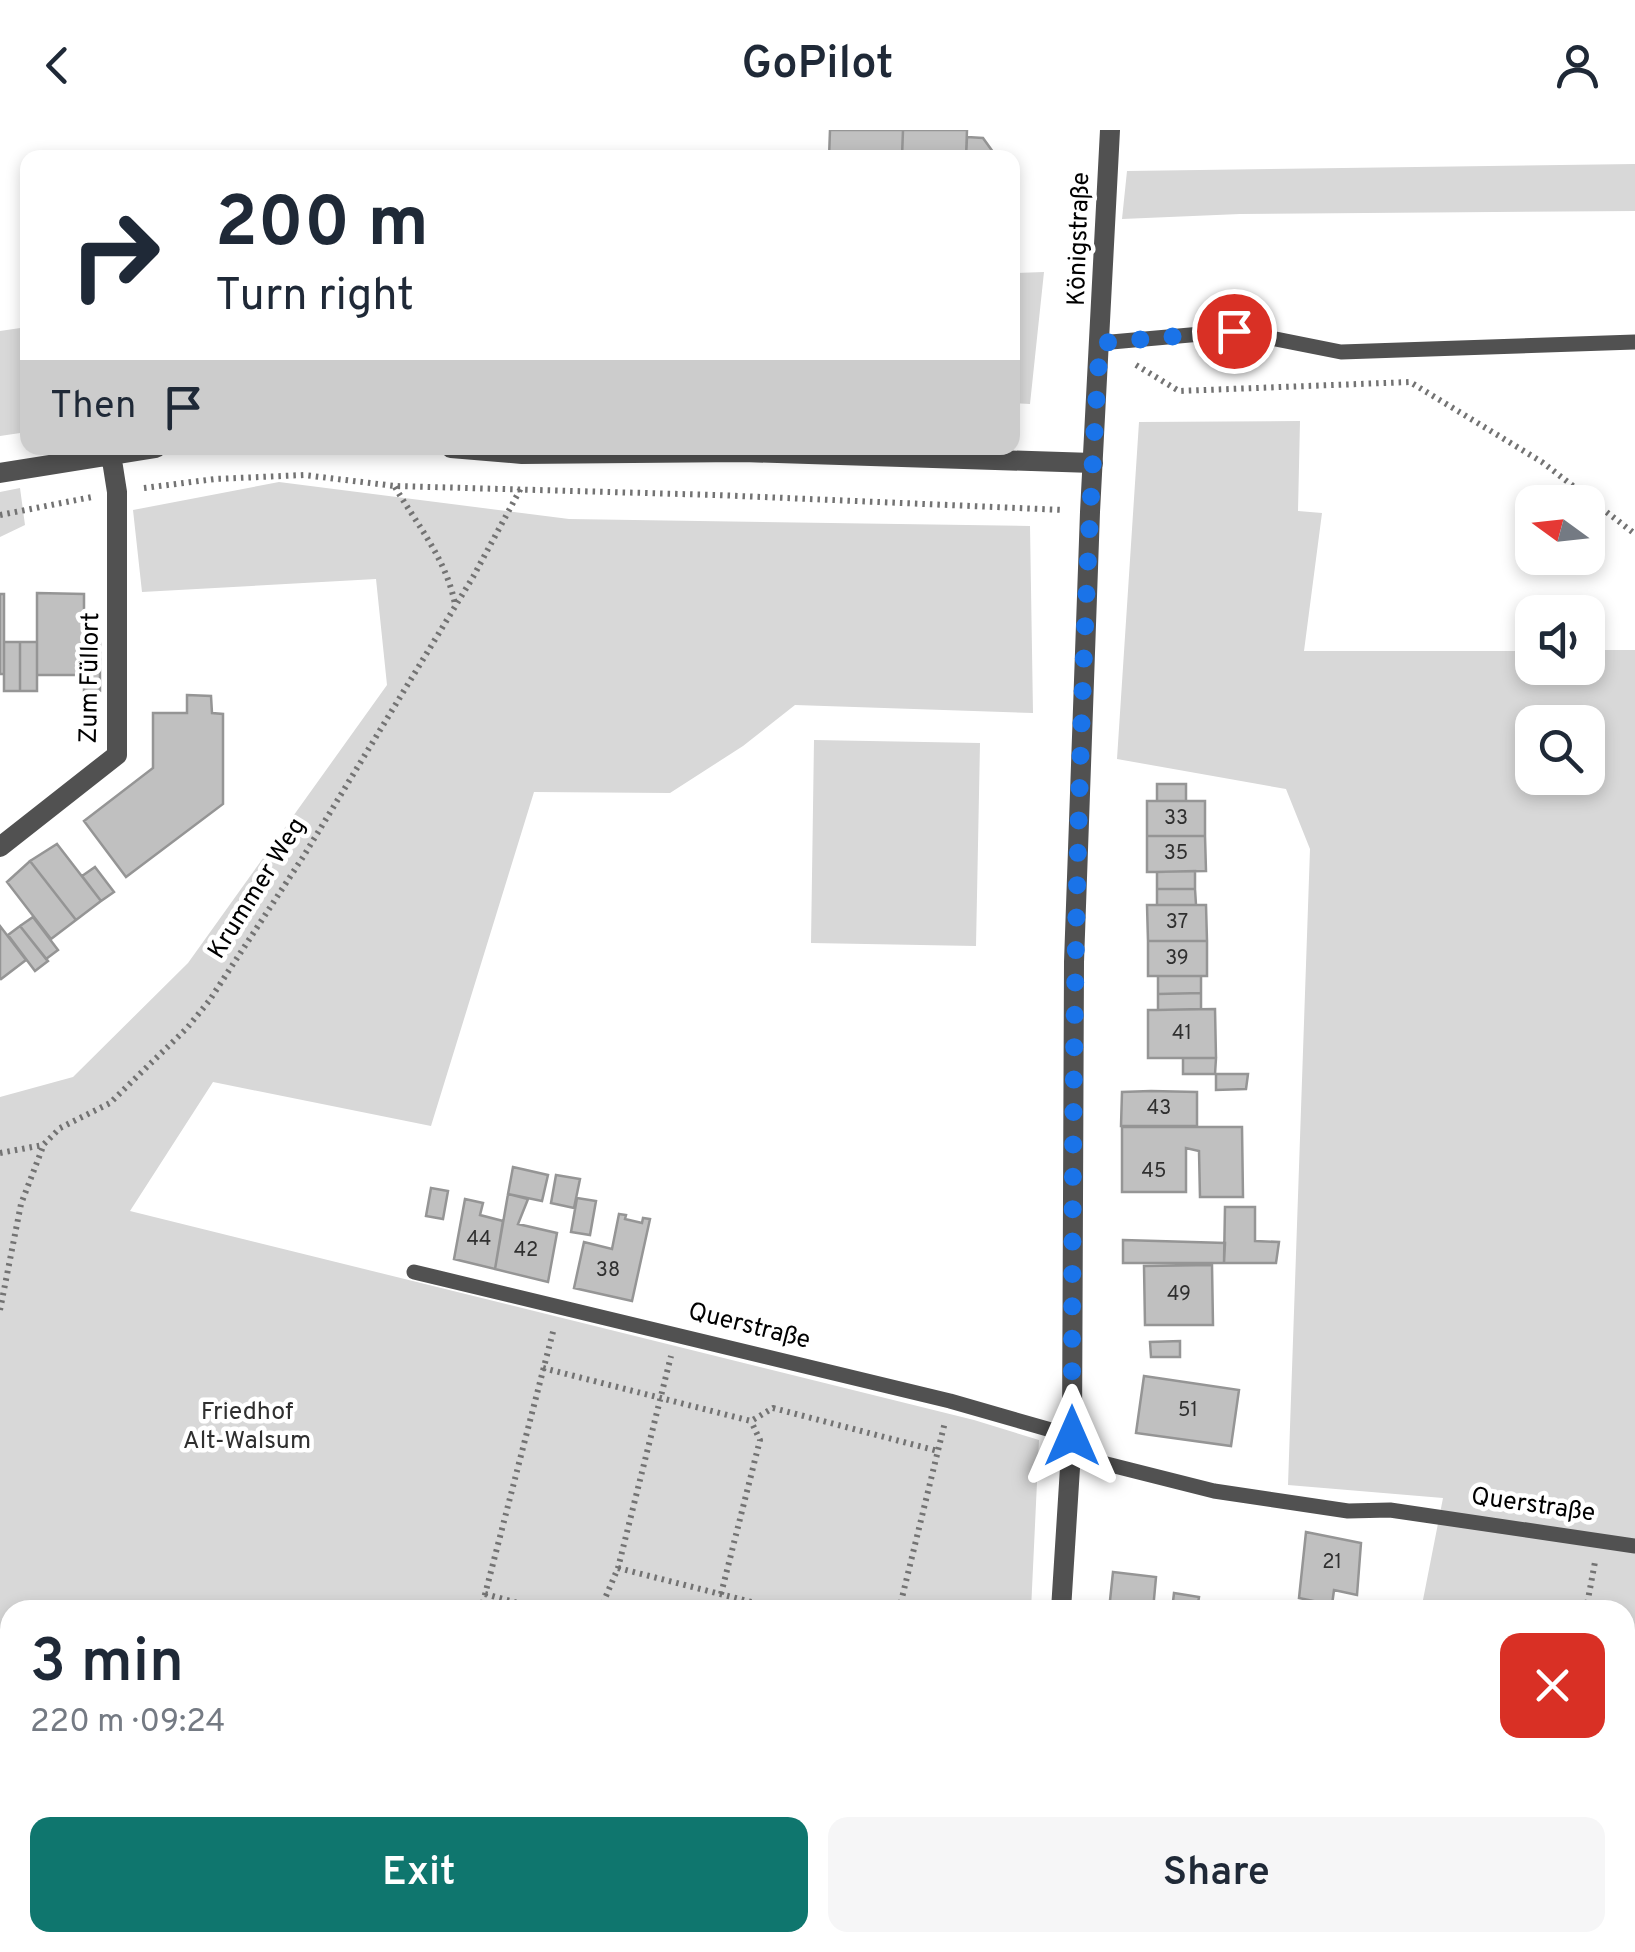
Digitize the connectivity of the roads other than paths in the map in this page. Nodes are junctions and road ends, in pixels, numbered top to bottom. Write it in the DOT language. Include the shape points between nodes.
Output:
graph roads {
  1 [pos="1110,130"];
  2 [pos="1635,342"];
  3 [pos="1100,343"];
  4 [pos="106,455"];
  5 [pos="112,455"];
  6 [pos="830,455"];
  7 [pos="1093,464"];
  8 [pos="0,474"];
  9 [pos="0,846"];
  10 [pos="414,1272"];
  11 [pos="1071,1446"];
  12 [pos="1635,1546"];
  13 [pos="1061,1600"];
  1 -- 3 [label="street, Königstraße"];
  2 -- 3 [label="lane" via="1341,352 1234,331"];
  3 -- 7 [label="street, Königstraße"];
  4 -- 8 [label="street"];
  5 -- 9 [label="street, Zum Füllort" via="118,492 117,755"];
  6 -- 7 [label="street"];
  7 -- 11 [label="street, Königstraße" via="1074,962"];
  10 -- 11 [label="lane, Querstraße" via="950,1401"];
  11 -- 12 [label="lane, Querstraße" via="1214,1491"];
  11 -- 13 [label="street, Königstraße"];
}
